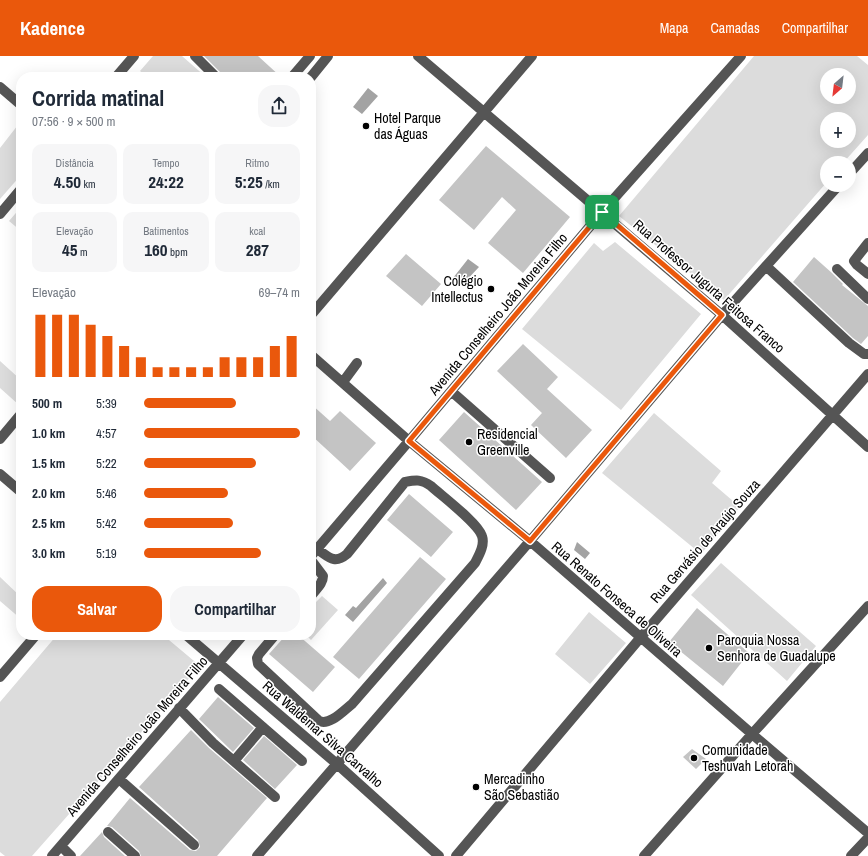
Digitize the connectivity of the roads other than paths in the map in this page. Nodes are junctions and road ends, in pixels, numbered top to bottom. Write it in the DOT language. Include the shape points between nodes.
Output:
graph roads {
  1 [pos="134,56"];
  2 [pos="195,56"];
  3 [pos="310,56"];
  4 [pos="328,56"];
  5 [pos="418,56"];
  6 [pos="532,56"];
  7 [pos="741,56"];
  8 [pos="120,72"];
  9 [pos="211,72"];
  10 [pos="296,72"];
  11 [pos="314,72"];
  12 [pos="0,87"];
  13 [pos="16,101"];
  14 [pos="484,112"];
  15 [pos="868,153"];
  16 [pos="856,166"];
  17 [pos="833,192"];
  18 [pos="16,195"];
  19 [pos="602,212"];
  20 [pos="0,214"];
  21 [pos="868,243"];
  22 [pos="766,266"];
  23 [pos="837,269"];
  24 [pos="868,274"];
  25 [pos="868,299"];
  26 [pos="316,309"];
  27 [pos="722,315"];
  28 [pos="868,354"];
  29 [pos="316,359"];
  30 [pos="357,363"];
  31 [pos="868,374"];
  32 [pos="343,382"];
  33 [pos="451,391"];
  34 [pos="833,414"];
  35 [pos="16,420"];
  36 [pos="0,439"];
  37 [pos="409,441"];
  38 [pos="868,447"];
  39 [pos="0,474"];
  40 [pos="550,478"];
  41 [pos="16,488"];
  42 [pos="530,541"];
  43 [pos="316,550"];
  44 [pos="316,553"];
  45 [pos="316,567"];
  46 [pos="316,591"];
  47 [pos="868,606"];
  48 [pos="641,637"];
  49 [pos="32,640"];
  50 [pos="192,640"];
  51 [pos="239,640"];
  52 [pos="271,640"];
  53 [pos="219,663"];
  54 [pos="0,677"];
  55 [pos="219,688"];
  56 [pos="180,708"];
  57 [pos="263,727"];
  58 [pos="752,734"];
  59 [pos="234,761"];
  60 [pos="302,761"];
  61 [pos="337,764"];
  62 [pos="119,779"];
  63 [pos="275,797"];
  64 [pos="108,832"];
  65 [pos="868,833"];
  66 [pos="868,838"];
  67 [pos="194,845"];
  68 [pos="61,846"];
  69 [pos="52,856"];
  70 [pos="71,856"];
  71 [pos="135,856"];
  72 [pos="257,856"];
  73 [pos="439,856"];
  74 [pos="456,856"];
  75 [pos="644,856"];
  76 [pos="852,856"];
  1 -- 8 [label="street"];
  2 -- 9 [label="street"];
  3 -- 10 [label="street"];
  4 -- 11 [label="street"];
  5 -- 14 [label="street, Rua Professor Jugurta Feitosa Franco"];
  6 -- 14 [label="street"];
  7 -- 19 [label="street, Avenida Conselheiro João Moreira Filho"];
  12 -- 13 [label="street"];
  14 -- 19 [label="street, Rua Professor Jugurta Feitosa Franco"];
  14 -- 26 [label="street"];
  15 -- 16 [label="street"];
  17 -- 22 [label="street"];
  18 -- 20 [label="street"];
  19 -- 27 [label="street, Rua Professor Jugurta Feitosa Franco"];
  19 -- 33 [label="street, Avenida Conselheiro João Moreira Filho"];
  21 -- 24 [label="street" via="854,261"];
  22 -- 27 [label="street"];
  22 -- 28 [label="street" via="850,343 864,354"];
  23 -- 25 [label="street"];
  27 -- 34 [label="street, Rua Professor Jugurta Feitosa Franco"];
  27 -- 42 [label="street"];
  29 -- 32 [label="street, Rua Renato Fonseca de Oliveira"];
  30 -- 32 [label="street"];
  31 -- 34 [label="street, Rua Gervásio de Araújo Souza"];
  32 -- 37 [label="street, Rua Renato Fonseca de Oliveira"];
  33 -- 37 [label="street, Avenida Conselheiro João Moreira Filho"];
  33 -- 40 [label="street"];
  34 -- 38 [label="street, Rua Professor Jugurta Feitosa Franco"];
  34 -- 48 [label="street, Rua Gervásio de Araújo Souza"];
  35 -- 36 [label="street"];
  37 -- 42 [label="street, Rua Renato Fonseca de Oliveira"];
  37 -- 43 [label="street, Avenida Conselheiro João Moreira Filho"];
  39 -- 41 [label="street"];
  42 -- 48 [label="street, Rua Renato Fonseca de Oliveira"];
  42 -- 61 [label="street"];
  44 -- 52 [label="street" via="333,560 341,559 405,482 417,479 431,486 476,526 482,536 480,553 475,563 352,704 328,722 319,721 258,664 258,654"];
  45 -- 46 [label="street" via="323,576 322,584"];
  47 -- 58 [label="street"];
  48 -- 58 [label="street, Rua Renato Fonseca de Oliveira"];
  48 -- 74 [label="street, Rua Gervásio de Araújo Souza"];
  49 -- 54 [label="street"];
  50 -- 53 [label="street, Rua Waldemar Silva Carvalho"];
  51 -- 53 [label="street, Avenida Conselheiro João Moreira Filho"];
  53 -- 56 [label="street, Avenida Conselheiro João Moreira Filho"];
  53 -- 61 [label="street, Rua Waldemar Silva Carvalho"];
  55 -- 57 [label="street"];
  56 -- 59 [label="street"];
  56 -- 62 [label="street, Avenida Conselheiro João Moreira Filho"];
  57 -- 59 [label="street"];
  57 -- 60 [label="street"];
  58 -- 65 [label="street, Rua Renato Fonseca de Oliveira"];
  58 -- 75 [label="street"];
  59 -- 63 [label="street"];
  61 -- 72 [label="street"];
  61 -- 73 [label="street, Rua Waldemar Silva Carvalho"];
  62 -- 67 [label="street"];
  62 -- 68 [label="street, Avenida Conselheiro João Moreira Filho"];
  64 -- 71 [label="street"];
  66 -- 76 [label="street"];
  68 -- 69 [label="street, Avenida Conselheiro João Moreira Filho"];
  68 -- 70 [label="street"];
}
